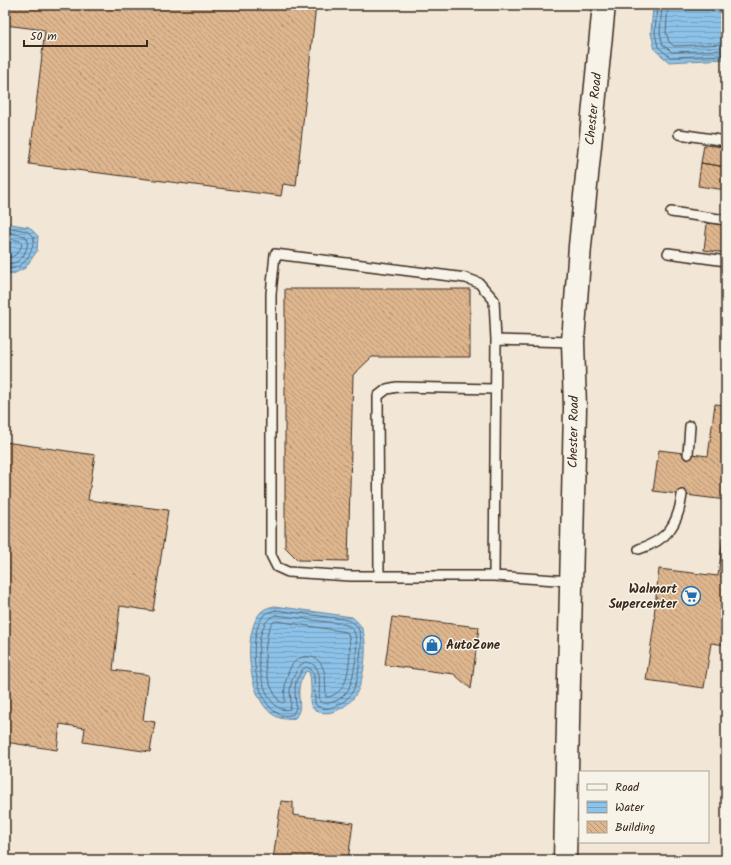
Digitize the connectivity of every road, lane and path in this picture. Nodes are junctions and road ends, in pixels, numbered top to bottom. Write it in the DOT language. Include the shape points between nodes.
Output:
graph roads {
  1 [pos="604,5"];
  2 [pos="679,134"];
  3 [pos="726,141"];
  4 [pos="671,212"];
  5 [pos="726,220"];
  6 [pos="668,253"];
  7 [pos="726,261"];
  8 [pos="496,340"];
  9 [pos="573,342"];
  10 [pos="495,389"];
  11 [pos="690,426"];
  12 [pos="688,454"];
  13 [pos="682,495"];
  14 [pos="639,549"];
  15 [pos="379,576"];
  16 [pos="494,576"];
  17 [pos="571,581"];
  18 [pos="565,860"];
  1 -- 9 [label="street, Chester Road"];
  2 -- 3 [label="lane"];
  4 -- 5 [label="lane"];
  6 -- 7 [label="lane"];
  8 -- 9 [label="lane"];
  8 -- 10 [label="lane"];
  8 -- 15 [label="lane" via="494,300 479,283 466,278 275,254 271,294 271,555 277,566 288,572"];
  9 -- 17 [label="street, Chester Road" via="575,408"];
  10 -- 15 [label="lane" via="397,387 387,389 378,396"];
  10 -- 16 [label="lane"];
  11 -- 12 [label="lane"];
  13 -- 14 [label="lane" via="675,523 662,538 652,545"];
  15 -- 16 [label="lane"];
  16 -- 17 [label="lane"];
  17 -- 18 [label="street, Chester Road"];
}
